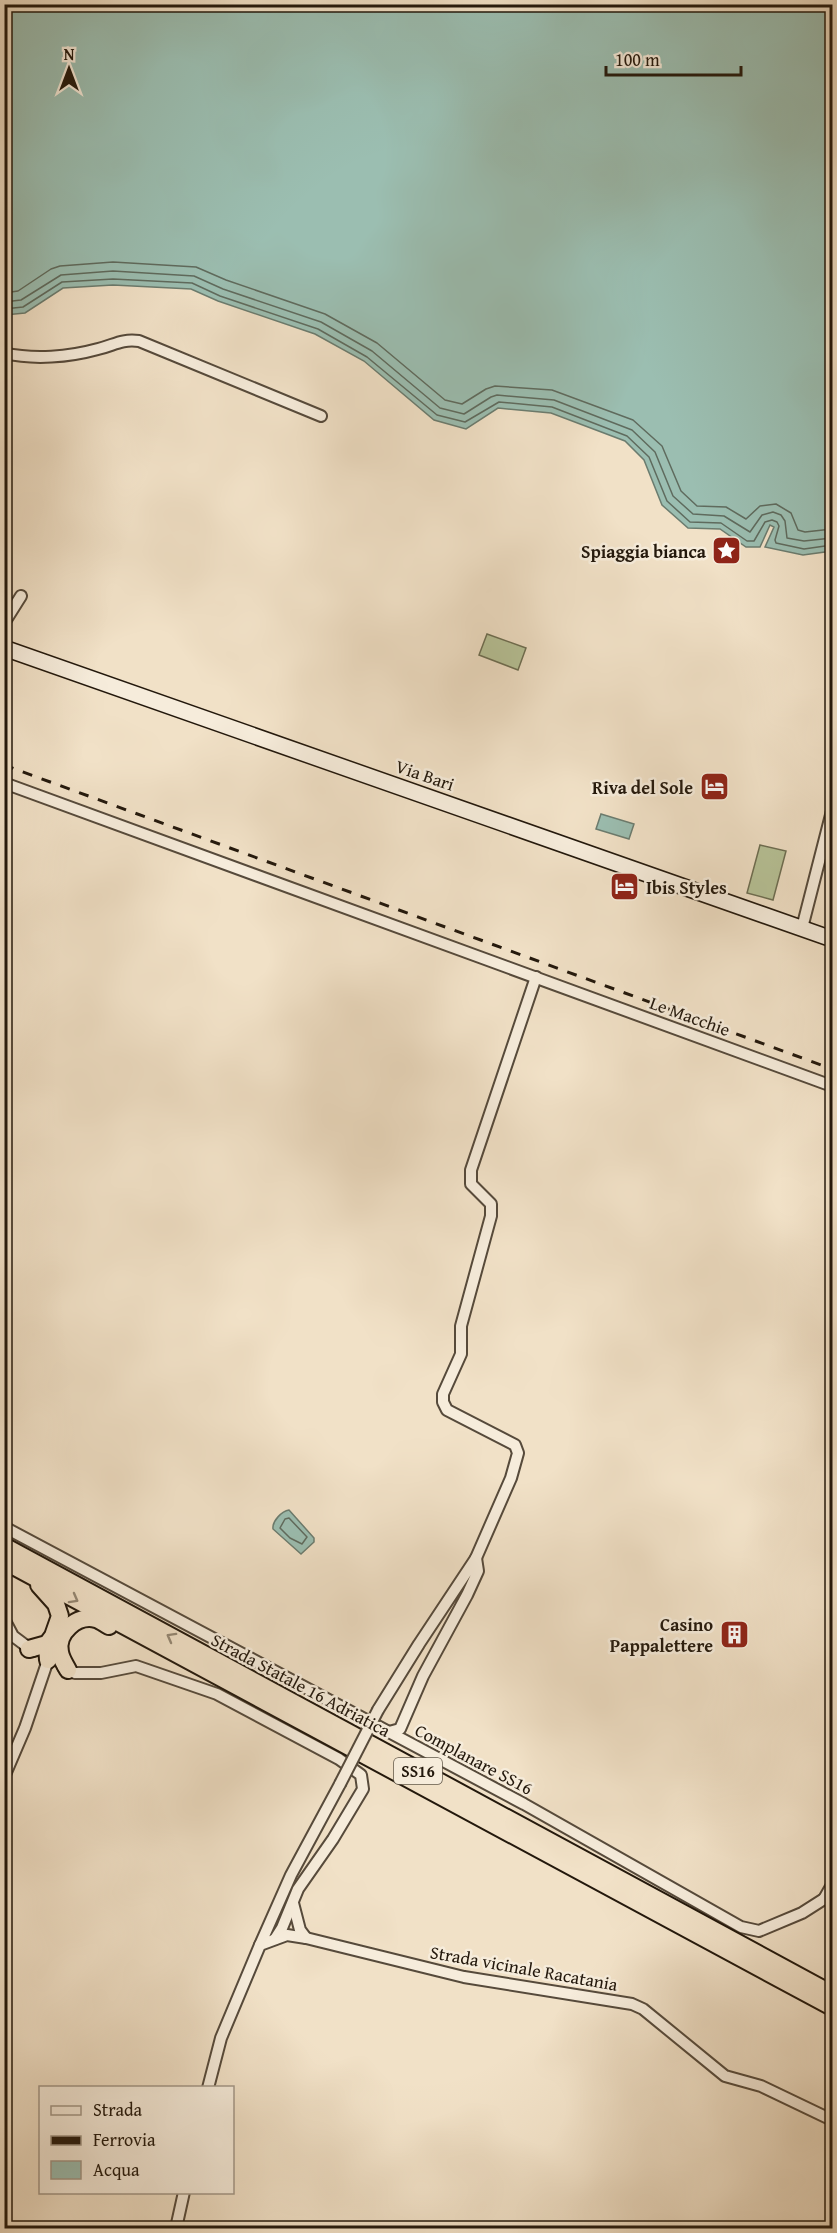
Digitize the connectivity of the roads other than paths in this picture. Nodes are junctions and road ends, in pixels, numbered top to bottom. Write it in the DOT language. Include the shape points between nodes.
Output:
graph roads {
  1 [pos="4,353"];
  2 [pos="321,416"];
  3 [pos="21,596"];
  4 [pos="4,623"];
  5 [pos="4,648"];
  6 [pos="4,783"];
  7 [pos="832,811"];
  8 [pos="802,928"];
  9 [pos="832,939"];
  10 [pos="536,978"];
  11 [pos="832,1086"];
  12 [pos="4,1527"];
  13 [pos="4,1546"];
  14 [pos="476,1558"];
  15 [pos="4,1561"];
  16 [pos="28,1574"];
  17 [pos="4,1619"];
  18 [pos="136,1632"];
  19 [pos="29,1649"];
  20 [pos="51,1652"];
  21 [pos="68,1670"];
  22 [pos="389,1732"];
  23 [pos="4,1777"];
  24 [pos="832,1885"];
  25 [pos="828,1899"];
  26 [pos="292,1903"];
  27 [pos="306,1938"];
  28 [pos="275,1940"];
  29 [pos="260,1945"];
  30 [pos="832,1994"];
  31 [pos="832,2007"];
  32 [pos="209,2086"];
  33 [pos="832,2120"];
  34 [pos="184,2194"];
  35 [pos="176,2229"];
  1 -- 2 [label="street" via="63,356 125,340 139,341"];
  3 -- 4 [label="street"];
  5 -- 8 [label="main road, Via Bari"];
  6 -- 10 [label="street, Le Macchie"];
  7 -- 8 [label="street"];
  8 -- 9 [label="main road, Via Bari"];
  10 -- 11 [label="street, Le Macchie"];
  10 -- 14 [label="street" via="471,1170 471,1184 491,1204 491,1216 461,1326 461,1354 443,1394 447,1410 515,1445 518,1453"];
  12 -- 22 [label="street, Complanare SS16"];
  30 -- 13 [label="highway, Strada Statale 16 Adriatica / SS16, one-way"];
  14 -- 22 [label="street" via="478,1571 467,1595 423,1676 400,1729"];
  14 -- 29 [label="street, bridge" via="378,1710 291,1875"];
  15 -- 16 [label="highway, Strada Statale 16 Adriatica / SS16"];
  16 -- 18 [label="highway, Strada Statale 16 Adriatica / SS16, one-way"];
  16 -- 20 [label="highway" via="56,1604 60,1616"];
  17 -- 19 [label="street" via="13,1636"];
  18 -- 20 [label="highway" via="119,1632 96,1619 81,1620 68,1627"];
  18 -- 31 [label="highway, Strada Statale 16 Adriatica / SS16"];
  19 -- 20 [label="highway"];
  20 -- 21 [label="highway"];
  20 -- 23 [label="street"];
  21 -- 26 [label="street" via="100,1673 136,1666 217,1694 339,1759 361,1775 363,1789"];
  22 -- 25 [label="street, Complanare SS16" via="741,1927 759,1931"];
  24 -- 25 [label="street"];
  26 -- 27 [label="street"];
  26 -- 28 [label="street"];
  27 -- 28 [label="street, Strada vicinale Racatania" via="287,1935"];
  27 -- 33 [label="street, Strada vicinale Racatania" via="464,1977 632,2004 644,2009 725,2076 760,2086"];
  28 -- 29 [label="street, Strada vicinale Racatania"];
  29 -- 32 [label="street" via="221,2038"];
  34 -- 35 [label="street"];
}
